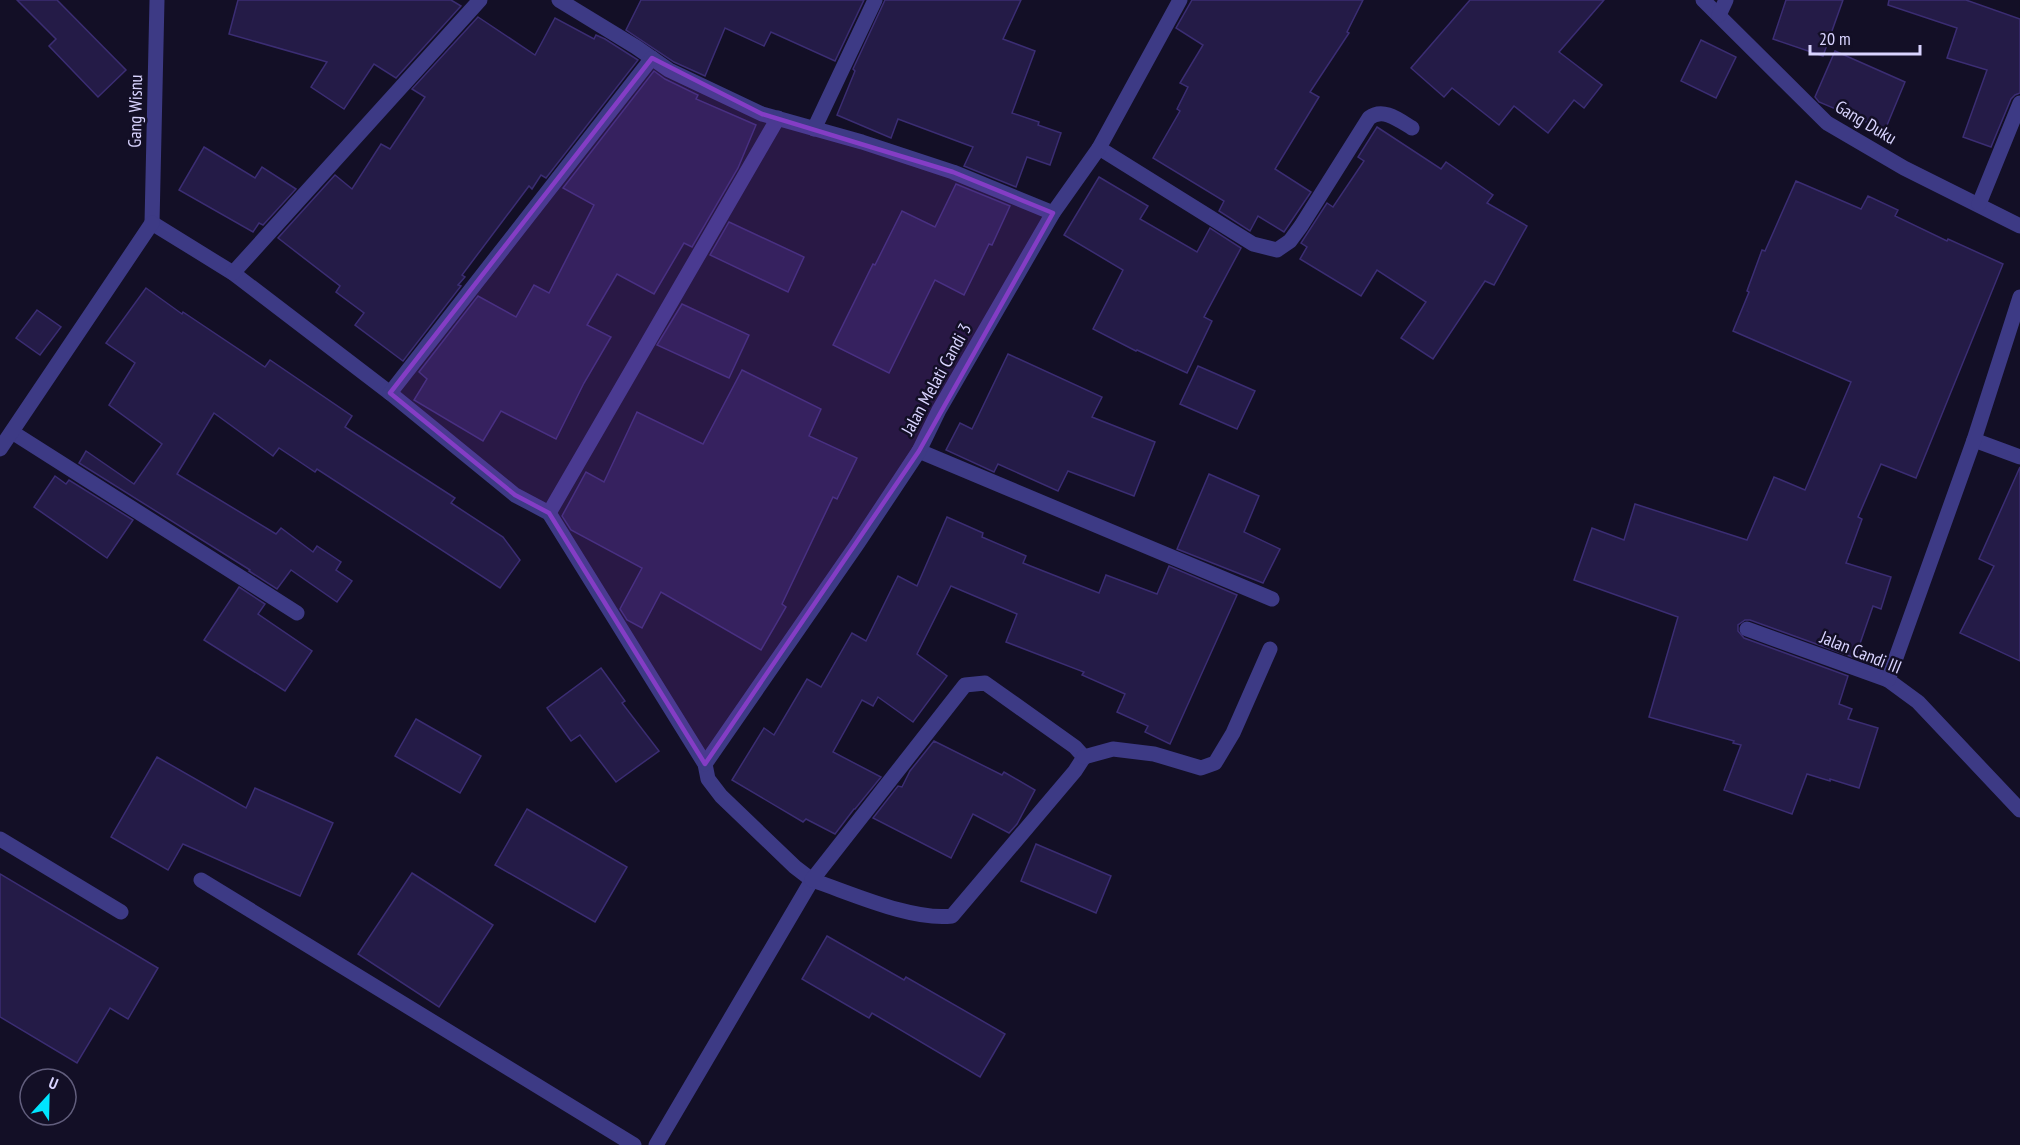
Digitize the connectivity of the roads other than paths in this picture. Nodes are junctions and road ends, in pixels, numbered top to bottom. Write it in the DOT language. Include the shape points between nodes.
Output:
graph roads {
  1 [pos="157,0"];
  2 [pos="480,0"];
  3 [pos="559,0"];
  4 [pos="875,0"];
  5 [pos="1180,0"];
  6 [pos="1703,0"];
  7 [pos="1726,0"];
  8 [pos="1719,15"];
  9 [pos="652,58"];
  10 [pos="2020,103"];
  11 [pos="778,118"];
  12 [pos="1412,128"];
  13 [pos="814,129"];
  14 [pos="1099,148"];
  15 [pos="1979,204"];
  16 [pos="1053,213"];
  17 [pos="152,223"];
  18 [pos="2020,226"];
  19 [pos="233,273"];
  20 [pos="2020,297"];
  21 [pos="390,393"];
  22 [pos="12,432"];
  23 [pos="1974,440"];
  24 [pos="0,450"];
  25 [pos="919,451"];
  26 [pos="2020,457"];
  27 [pos="549,513"];
  28 [pos="1272,599"];
  29 [pos="297,613"];
  30 [pos="1747,629"];
  31 [pos="1270,650"];
  32 [pos="1888,680"];
  33 [pos="1084,757"];
  34 [pos="705,764"];
  35 [pos="2020,810"];
  36 [pos="0,839"];
  37 [pos="201,880"];
  38 [pos="812,880"];
  39 [pos="121,912"];
  40 [pos="634,1145"];
  41 [pos="656,1145"];
  1 -- 17 [label="street, Gang Wisnu"];
  2 -- 19 [label="street"];
  3 -- 9 [label="street"];
  4 -- 13 [label="street"];
  5 -- 14 [label="street, Jalan Melati Candi 3"];
  6 -- 8 [label="street, Gang Duku"];
  7 -- 8 [label="street"];
  8 -- 15 [label="street, Gang Duku" via="1827,123 1904,168"];
  9 -- 11 [label="street" via="669,70"];
  9 -- 21 [label="street"];
  10 -- 15 [label="street"];
  11 -- 13 [label="street"];
  11 -- 27 [label="street"];
  12 -- 14 [label="street" via="1384,113 1374,114 1301,226 1277,250 1253,244"];
  13 -- 16 [label="street" via="953,172"];
  14 -- 16 [label="street, Jalan Melati Candi 3"];
  15 -- 18 [label="street, Gang Duku"];
  16 -- 25 [label="street, Jalan Melati Candi 3"];
  17 -- 19 [label="street"];
  17 -- 22 [label="street"];
  19 -- 21 [label="street"];
  20 -- 23 [label="street"];
  21 -- 27 [label="street" via="515,495"];
  22 -- 24 [label="street"];
  22 -- 29 [label="street"];
  23 -- 26 [label="street"];
  23 -- 32 [label="street"];
  25 -- 28 [label="street"];
  25 -- 34 [label="street, Jalan Melati Candi 3"];
  27 -- 34 [label="street"];
  30 -- 32 [label="street, Jalan Candi III"];
  31 -- 33 [label="street" via="1215,764 1201,768 1154,754 1113,749"];
  32 -- 35 [label="street, Jalan Candi III" via="1918,702"];
  33 -- 38 [label="street" via="952,916 936,918 909,912"];
  33 -- 38 [label="street" via="985,683 965,685"];
  34 -- 38 [label="street" via="708,779 721,796"];
  36 -- 39 [label="street"];
  37 -- 40 [label="street"];
  38 -- 41 [label="street"];
}
